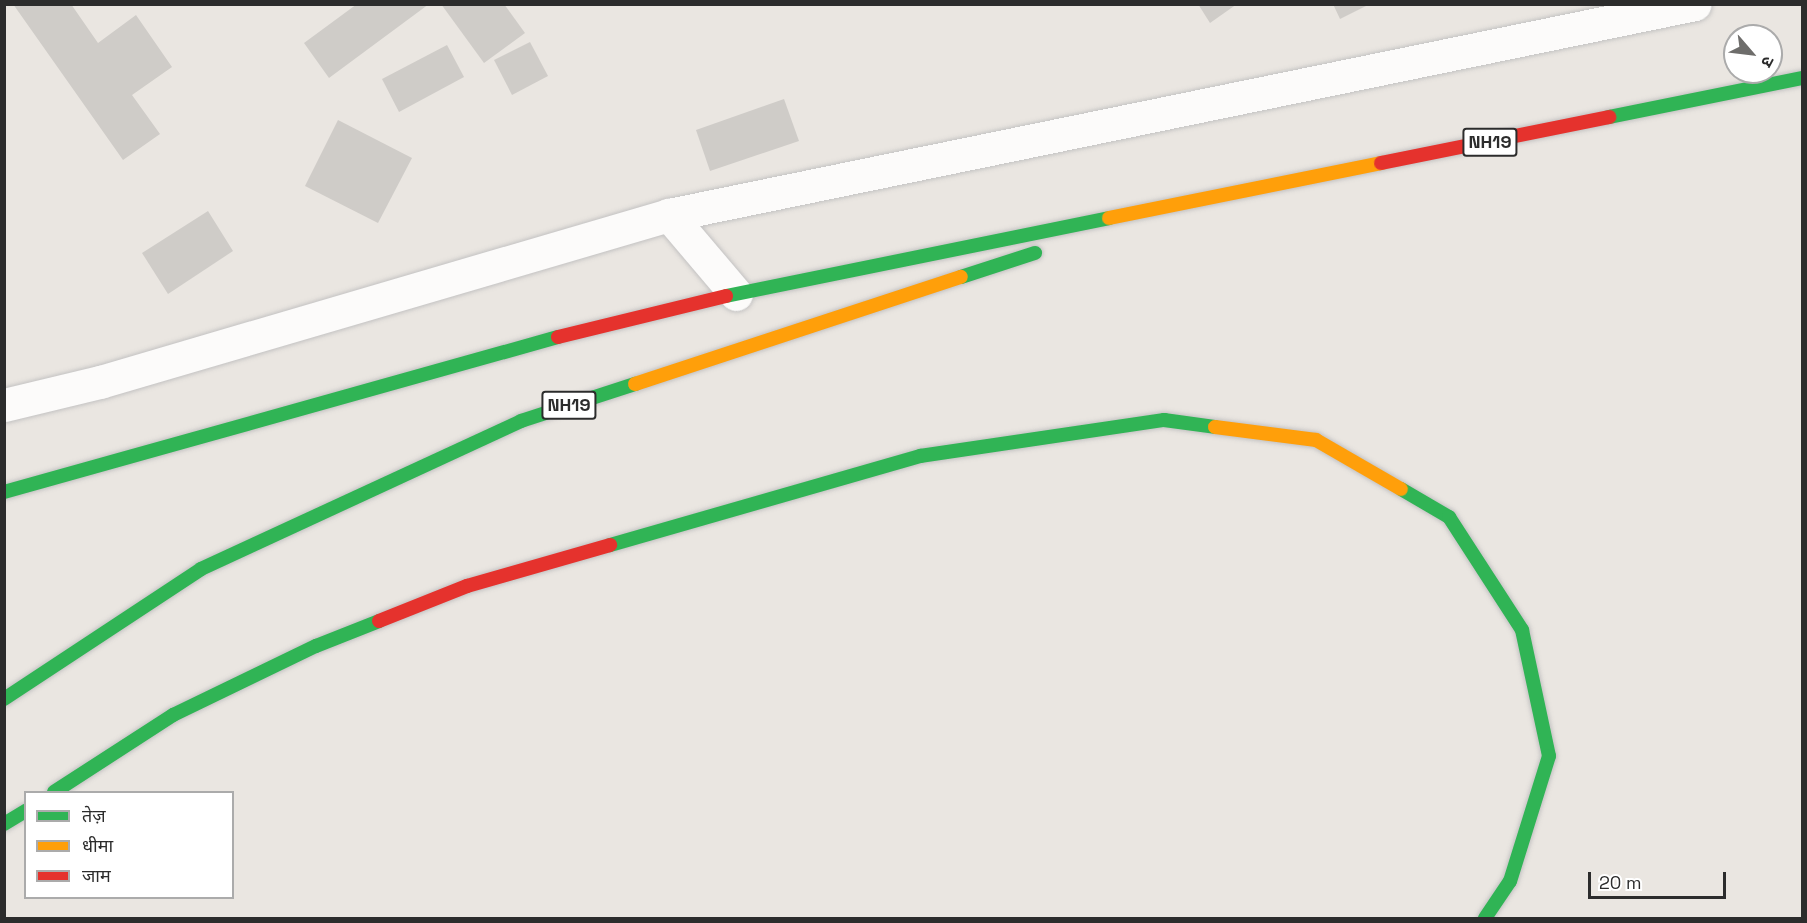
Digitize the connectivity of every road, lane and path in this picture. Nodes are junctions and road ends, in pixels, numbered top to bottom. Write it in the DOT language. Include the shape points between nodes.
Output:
graph roads {
  1 [pos="1695,4"];
  2 [pos="1803,78"];
  3 [pos="1177,206"];
  4 [pos="669,215"];
  5 [pos="736,294"];
  6 [pos="4,405"];
  7 [pos="4,492"];
  8 [pos="4,699"];
  9 [pos="56,791"];
  10 [pos="24,812"];
  11 [pos="4,824"];
  12 [pos="1485,918"];
  1 -- 4 [label="street"];
  2 -- 3 [label="highway, NH19"];
  3 -- 5 [label="highway, NH19"];
  3 -- 8 [label="highway, NH19" via="521,421 201,568"];
  4 -- 5 [label="street"];
  4 -- 6 [label="street" via="100,382"];
  5 -- 7 [label="highway, NH19" via="478,357"];
  9 -- 12 [label="highway" via="173,716 316,646 467,586 920,456 1164,420 1316,440 1449,517 1522,630 1549,756 1510,881"];
  10 -- 11 [label="highway"];
}
